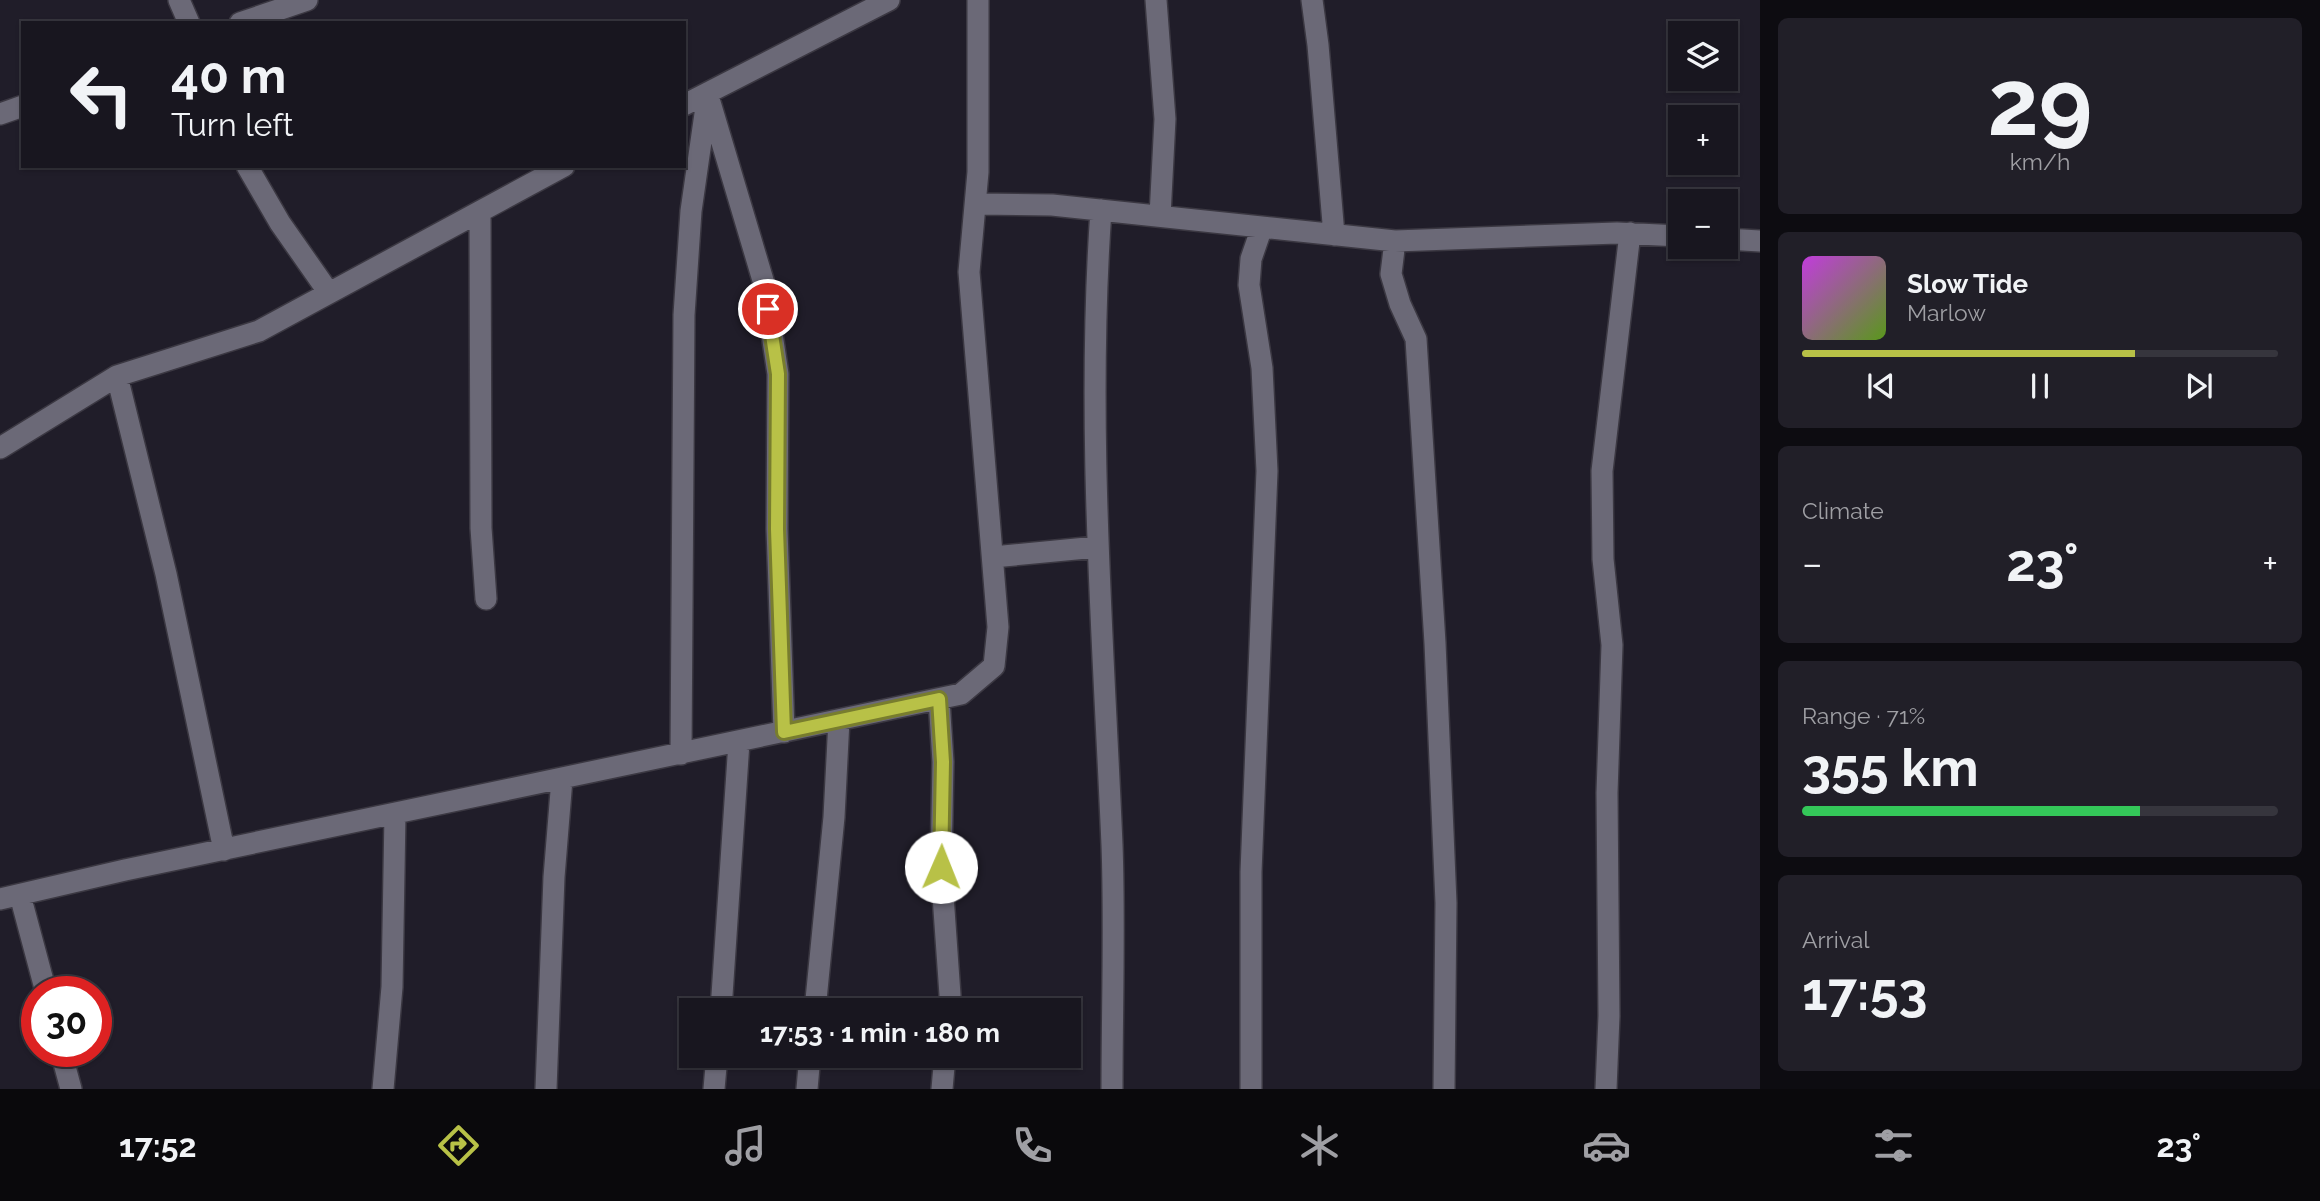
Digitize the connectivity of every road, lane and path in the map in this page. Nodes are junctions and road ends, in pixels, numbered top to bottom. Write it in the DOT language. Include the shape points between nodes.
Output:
graph roads {
  1 [pos="179,0"];
  2 [pos="307,0"];
  3 [pos="889,0"];
  4 [pos="978,0"];
  5 [pos="1156,0"];
  6 [pos="1312,0"];
  7 [pos="188,21"];
  8 [pos="246,21"];
  9 [pos="708,93"];
  10 [pos="686,104"];
  11 [pos="21,107"];
  12 [pos="0,114"];
  13 [pos="248,168"];
  14 [pos="560,168"];
  15 [pos="976,204"];
  16 [pos="1101,210"];
  17 [pos="480,212"];
  18 [pos="1160,216"];
  19 [pos="1262,227"];
  20 [pos="1630,233"];
  21 [pos="1334,235"];
  22 [pos="1668,235"];
  23 [pos="1738,240"];
  24 [pos="1395,241"];
  25 [pos="1760,241"];
  26 [pos="329,293"];
  27 [pos="117,376"];
  28 [pos="0,448"];
  29 [pos="1097,547"];
  30 [pos="993,557"];
  31 [pos="486,599"];
  32 [pos="939,699"];
  33 [pos="839,720"];
  34 [pos="784,732"];
  35 [pos="739,742"];
  36 [pos="681,754"];
  37 [pos="562,779"];
  38 [pos="395,814"];
  39 [pos="224,850"];
  40 [pos="10,897"];
  41 [pos="40,976"];
  42 [pos="722,998"];
  43 [pos="816,998"];
  44 [pos="950,998"];
  45 [pos="65,1067"];
  46 [pos="716,1068"];
  47 [pos="809,1068"];
  48 [pos="944,1068"];
  49 [pos="71,1089"];
  50 [pos="383,1089"];
  51 [pos="546,1089"];
  52 [pos="714,1089"];
  53 [pos="807,1089"];
  54 [pos="942,1089"];
  55 [pos="1112,1089"];
  56 [pos="1251,1089"];
  57 [pos="1444,1089"];
  58 [pos="1606,1089"];
  1 -- 7 [label="street"];
  2 -- 8 [label="street"];
  3 -- 9 [label="street"];
  4 -- 15 [label="street"];
  5 -- 18 [label="street" via="1165,118"];
  6 -- 21 [label="street"];
  9 -- 10 [label="street"];
  9 -- 34 [label="street" via="765,287 778,374 777,529"];
  9 -- 36 [label="street" via="691,211 684,315"];
  11 -- 12 [label="street"];
  13 -- 26 [label="street"];
  14 -- 17 [label="street"];
  15 -- 16 [label="street"];
  15 -- 30 [label="street" via="969,272"];
  16 -- 18 [label="street"];
  16 -- 29 [label="street" via="1096,285"];
  17 -- 26 [label="street"];
  17 -- 31 [label="street" via="481,528"];
  18 -- 19 [label="street"];
  19 -- 21 [label="street"];
  19 -- 56 [label="street" via="1251,259 1250,285 1262,368 1267,471 1251,872"];
  20 -- 22 [label="street"];
  20 -- 24 [label="street"];
  20 -- 58 [label="street" via="1602,471 1602,559 1612,645"];
  21 -- 24 [label="street"];
  23 -- 25 [label="street"];
  24 -- 57 [label="street" via="1391,274 1416,339 1435,643 1446,903"];
  26 -- 27 [label="street" via="259,331"];
  27 -- 28 [label="street"];
  27 -- 39 [label="street" via="166,574"];
  29 -- 30 [label="street"];
  29 -- 55 [label="street" via="1112,849"];
  30 -- 32 [label="street" via="998,627 994,666 961,694"];
  32 -- 33 [label="street"];
  32 -- 44 [label="street" via="941,867"];
  33 -- 34 [label="street"];
  33 -- 43 [label="street"];
  34 -- 35 [label="street"];
  35 -- 36 [label="street"];
  35 -- 42 [label="street"];
  36 -- 37 [label="street"];
  37 -- 38 [label="street"];
  37 -- 51 [label="street"];
  38 -- 39 [label="street"];
  38 -- 50 [label="street" via="393,987"];
  39 -- 40 [label="street"];
  40 -- 41 [label="street"];
  45 -- 49 [label="street"];
  46 -- 52 [label="street"];
  47 -- 53 [label="street"];
  48 -- 54 [label="street"];
}
